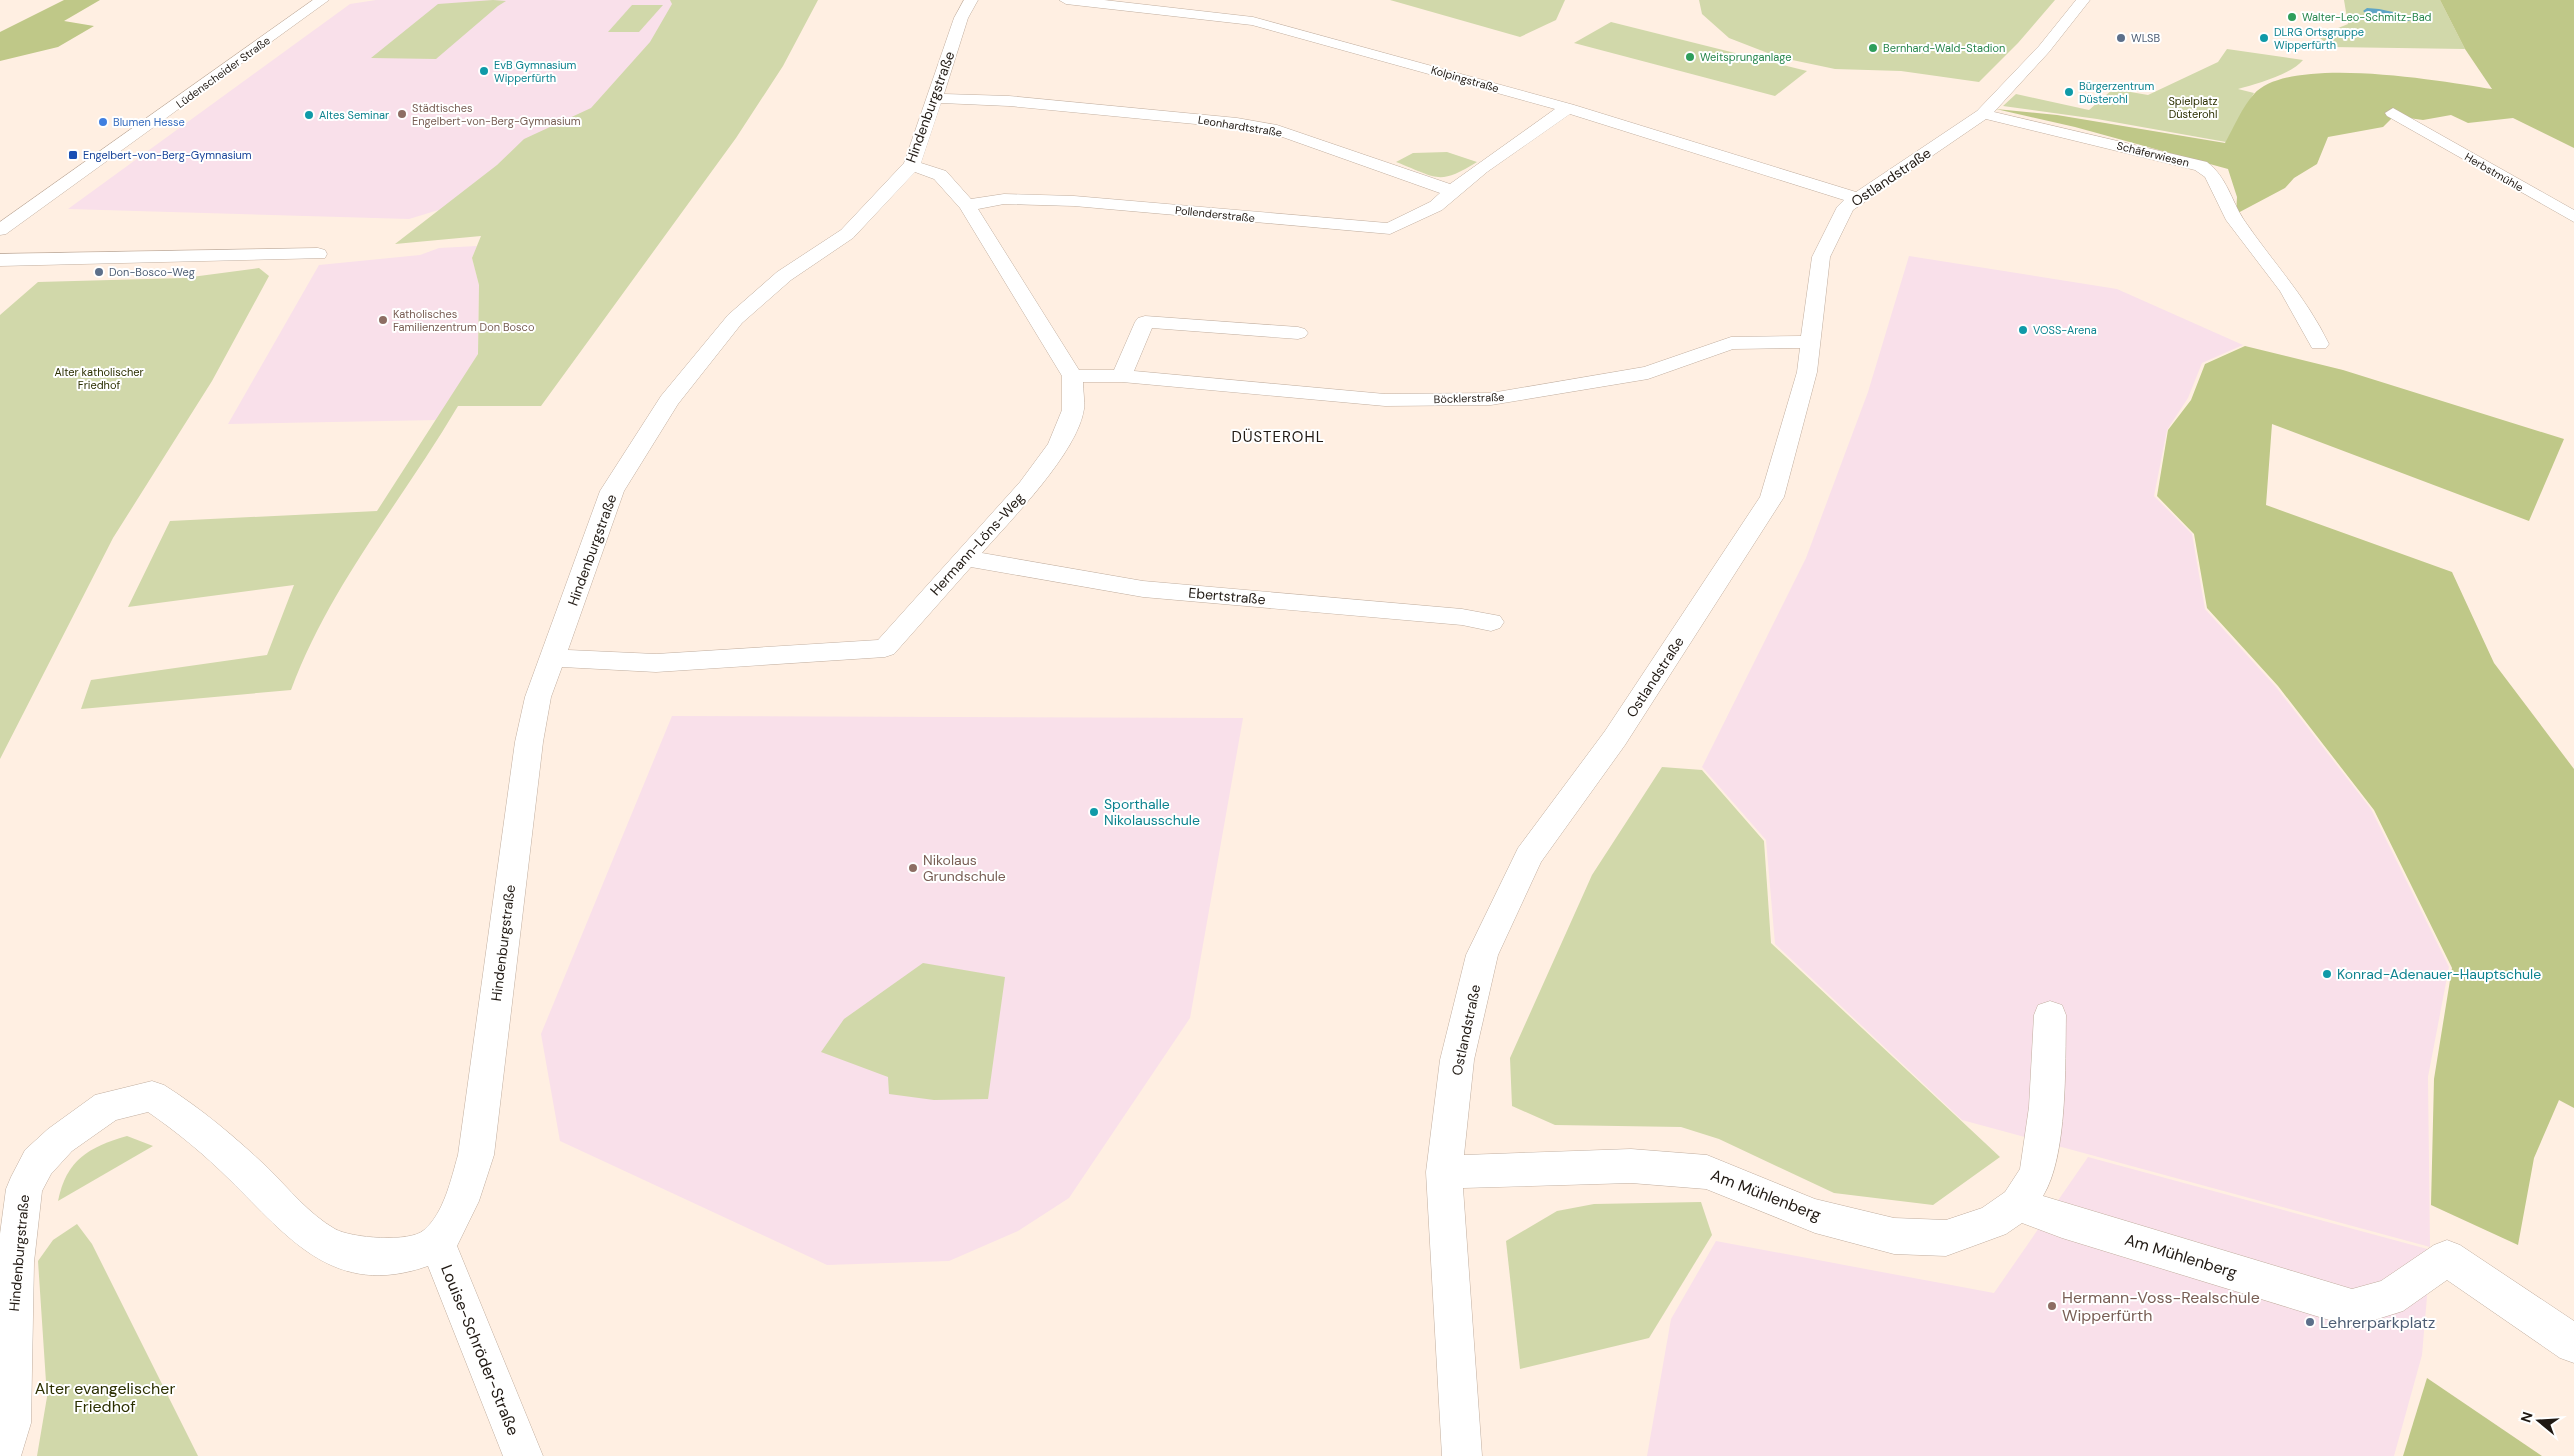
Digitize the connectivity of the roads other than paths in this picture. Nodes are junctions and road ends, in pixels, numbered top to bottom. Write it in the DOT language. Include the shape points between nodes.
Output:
graph roads {
  1 [pos="322,0"];
  2 [pos="971,0"];
  3 [pos="1066,0"];
  4 [pos="2083,0"];
  5 [pos="935,98"];
  6 [pos="1568,108"];
  7 [pos="1983,114"];
  8 [pos="2393,114"];
  9 [pos="2435,123"];
  10 [pos="2415,126"];
  11 [pos="912,165"];
  12 [pos="1452,191"];
  13 [pos="1856,198"];
  14 [pos="967,205"];
  15 [pos="2574,217"];
  16 [pos="0,230"];
  17 [pos="318,254"];
  18 [pos="0,260"];
  19 [pos="1298,333"];
  20 [pos="1811,342"];
  21 [pos="2319,344"];
  22 [pos="1072,376"];
  23 [pos="1122,376"];
  24 [pos="964,558"];
  25 [pos="1491,622"];
  26 [pos="553,658"];
  27 [pos="2050,1015"];
  28 [pos="1444,1172"];
  29 [pos="2018,1204"];
  30 [pos="437,1243"];
  31 [pos="2574,1344"];
  32 [pos="1,1456"];
  33 [pos="523,1456"];
  34 [pos="1462,1456"];
  1 -- 16 [label="street, Lüdenscheider Straße"];
  2 -- 5 [label="street, Hindenburgstraße" via="961,18"];
  3 -- 6 [label="street, Kolpingstraße" via="1253,21"];
  4 -- 7 [label="street, Ostlandstraße" via="2044,49"];
  5 -- 11 [label="street, Hindenburgstraße"];
  5 -- 12 [label="street, Leonhardtstraße" via="1009,101 1237,123 1277,130"];
  6 -- 12 [label="street"];
  6 -- 13 [label="street, Kolpingstraße"];
  7 -- 13 [label="street, Ostlandstraße"];
  7 -- 21 [label="street, Schäferwiesen" via="2201,166 2212,174 2235,220 2288,289"];
  8 -- 10 [label="street, Herbstmühle"];
  9 -- 10 [label="street"];
  10 -- 15 [label="street, Herbstmühle"];
  11 -- 14 [label="street, Hermann-Löns-Weg" via="940,175"];
  11 -- 26 [label="street, Hindenburgstraße" via="847,234 784,276 735,320 669,401 612,492"];
  12 -- 14 [label="street, Pollenderstraße" via="1436,206 1390,228 1074,201 1004,199"];
  13 -- 20 [label="street, Ostlandstraße" via="1846,207 1821,257"];
  14 -- 22 [label="street, Hermann-Löns-Weg"];
  17 -- 18 [label="street"];
  19 -- 23 [label="street" via="1145,322"];
  20 -- 23 [label="street, Böcklerstraße" via="1731,343 1648,373 1491,399 1385,400"];
  20 -- 28 [label="street, Ostlandstraße" via="1807,372 1772,497 1615,738 1528,856 1482,955 1457,1060"];
  22 -- 23 [label="street, Böcklerstraße"];
  22 -- 24 [label="street, Hermann-Löns-Weg" via="1073,410 1059,445 1028,487"];
  24 -- 25 [label="street, Ebertstraße" via="1143,589"];
  24 -- 26 [label="street, Hermann-Löns-Weg" via="885,648 674,662"];
  26 -- 30 [label="street, Hindenburgstraße" via="538,697 529,742 476,1155 463,1197"];
  27 -- 29 [label="street, Am Mühlenberg" via="2046,1107 2037,1174"];
  28 -- 29 [label="street, Am Mühlenberg" via="1631,1166 1708,1172 1814,1216 1903,1236 1946,1238 1993,1222"];
  28 -- 34 [label="street, Ostlandstraße"];
  29 -- 31 [label="street, Am Mühlenberg" via="2352,1308 2390,1298 2447,1258"];
  30 -- 32 [label="street, Hindenburgstraße" via="412,1253 387,1256 364,1256 332,1248 303,1229 252,1176 184,1116 152,1096 106,1106 60,1140 38,1162 24,1189 15,1262 11,1423"];
  30 -- 33 [label="street, Louise-Schröder-Straße"];
}
